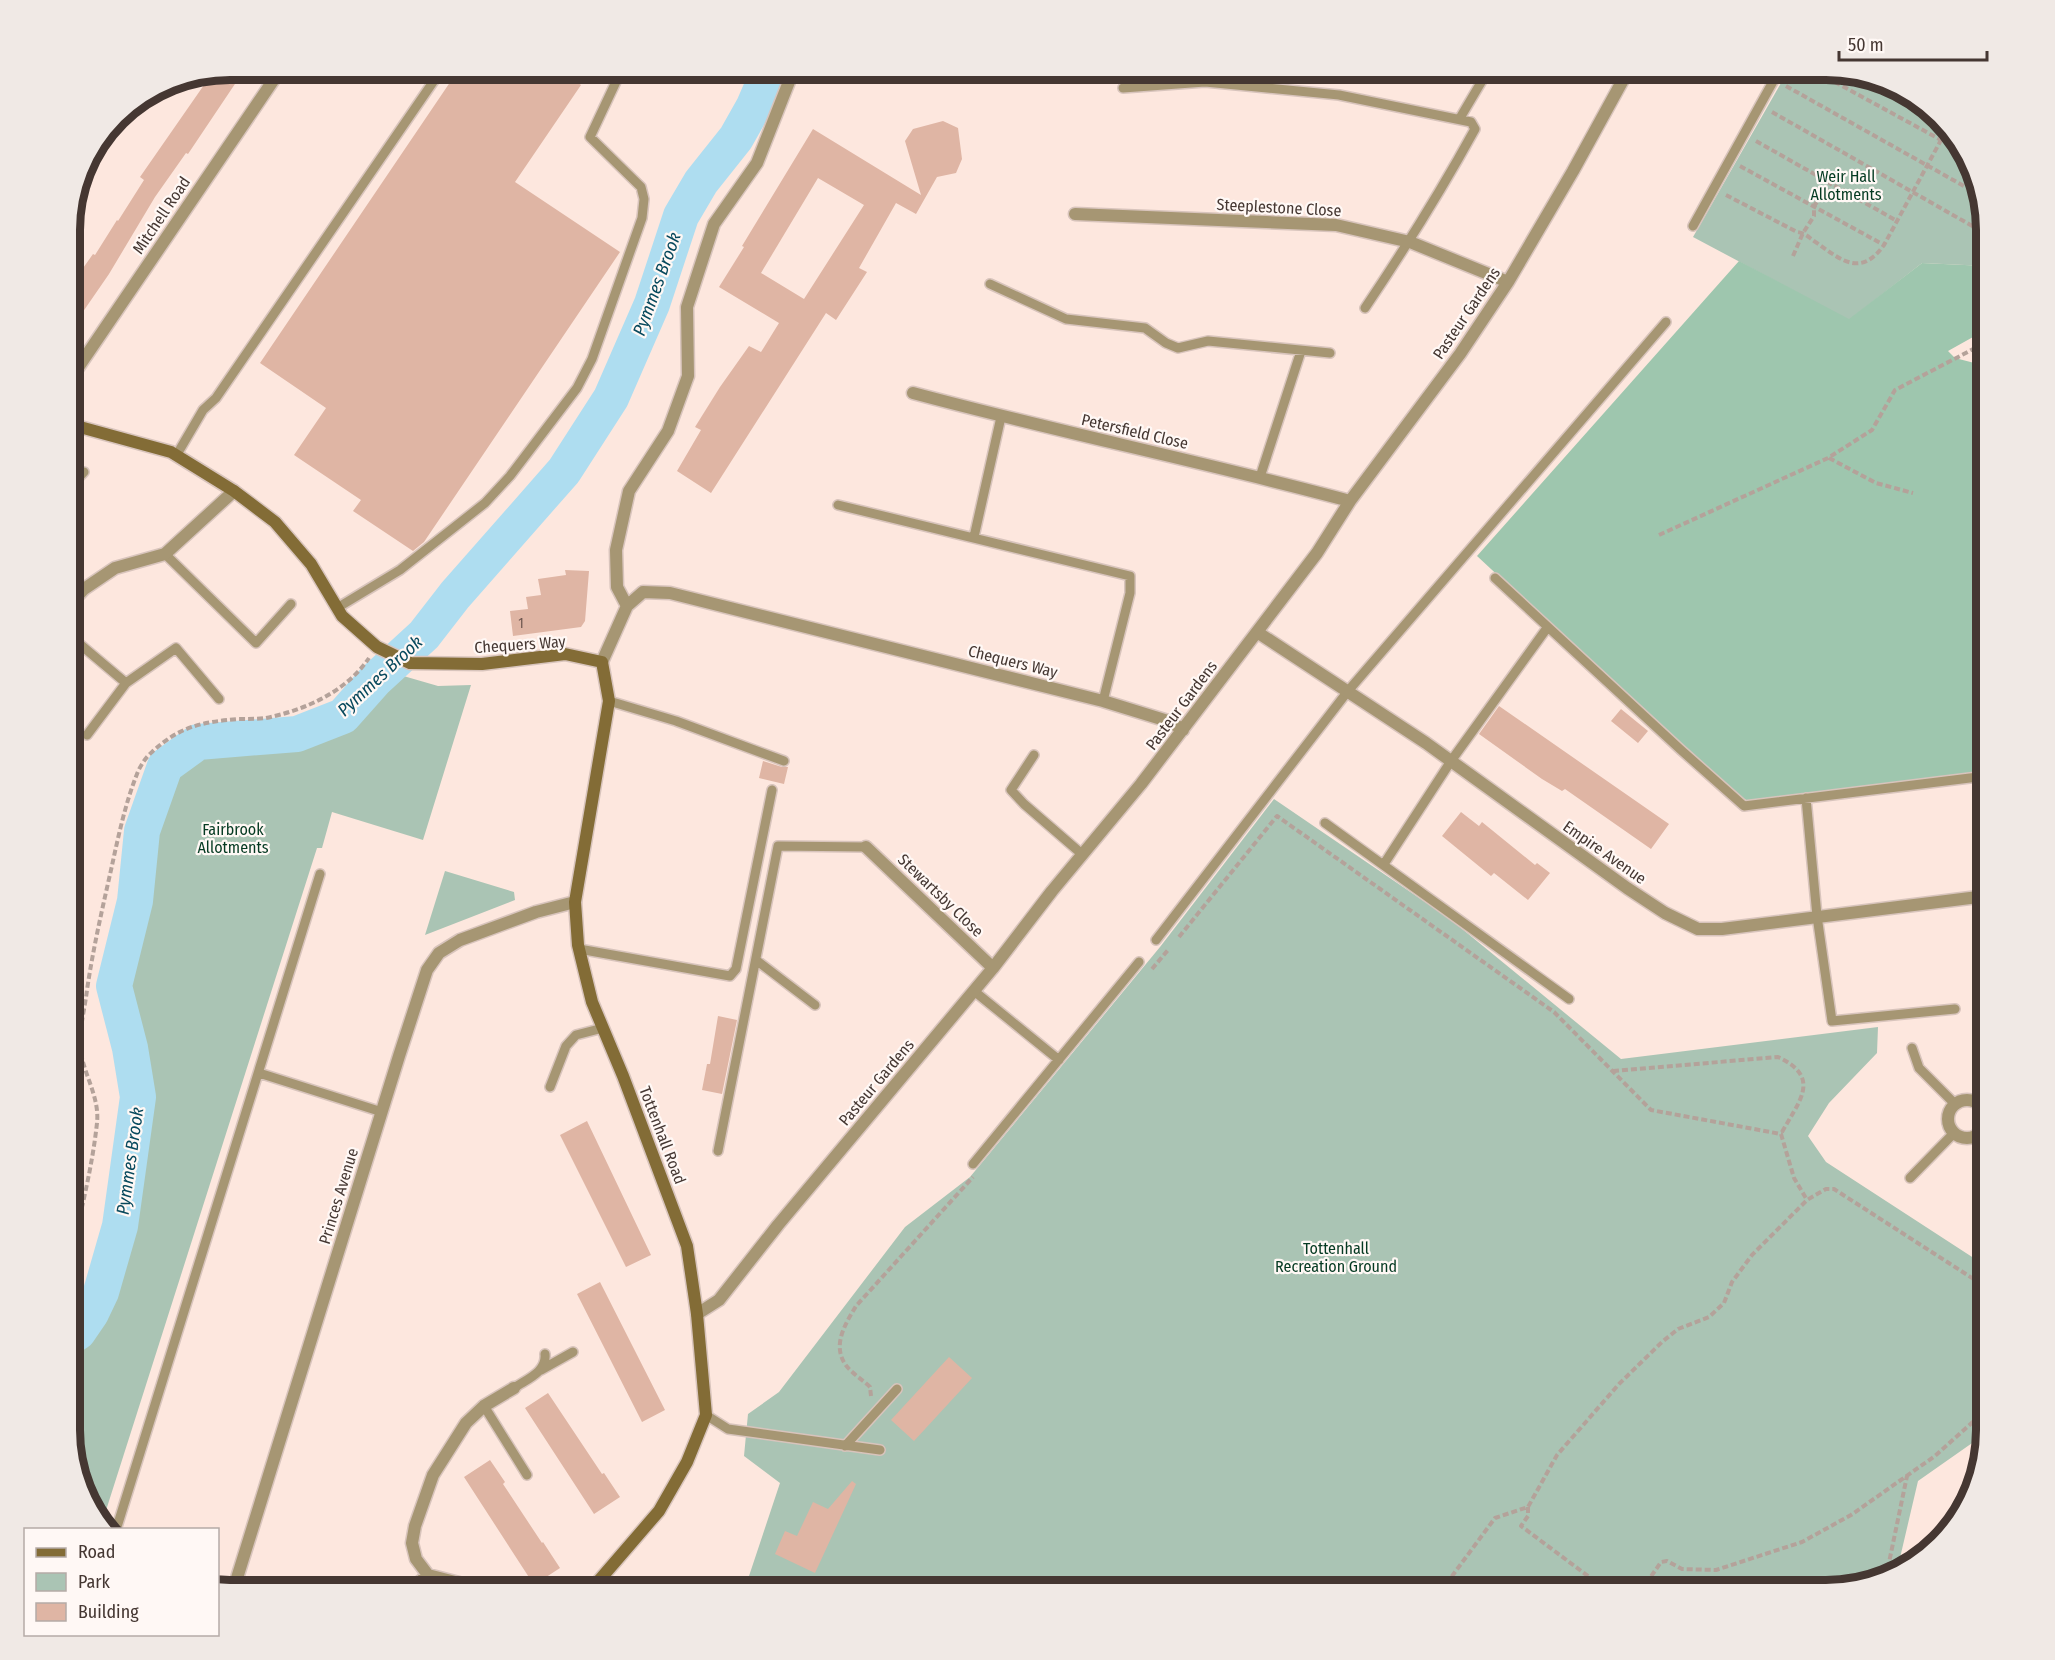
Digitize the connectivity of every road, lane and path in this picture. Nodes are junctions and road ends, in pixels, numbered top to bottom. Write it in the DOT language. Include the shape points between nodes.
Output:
graph roads {
  1 [pos="1483,79"];
  2 [pos="1623,79"];
  3 [pos="1774,79"];
  4 [pos="274,80"];
  5 [pos="435,80"];
  6 [pos="616,80"];
  7 [pos="790,80"];
  8 [pos="1830,80"];
  9 [pos="1205,82"];
  10 [pos="1785,86"];
  11 [pos="1123,88"];
  12 [pos="1771,112"];
  13 [pos="1460,118"];
  14 [pos="1943,137"];
  15 [pos="1941,140"];
  16 [pos="1755,141"];
  17 [pos="1948,144"];
  18 [pos="1927,165"];
  19 [pos="1740,166"];
  20 [pos="1831,183"];
  21 [pos="1969,189"];
  22 [pos="1913,192"];
  23 [pos="1725,194"];
  24 [pos="1814,206"];
  25 [pos="1075,214"];
  26 [pos="1897,221"];
  27 [pos="1693,226"];
  28 [pos="1976,226"];
  29 [pos="1803,233"];
  30 [pos="1410,242"];
  31 [pos="1884,245"];
  32 [pos="1793,256"];
  33 [pos="1508,282"];
  34 [pos="990,284"];
  35 [pos="1365,308"];
  36 [pos="1666,322"];
  37 [pos="1976,348"];
  38 [pos="1301,351"];
  39 [pos="1330,353"];
  40 [pos="80,365"];
  41 [pos="913,393"];
  42 [pos="1001,417"];
  43 [pos="80,427"];
  44 [pos="176,456"];
  45 [pos="1828,458"];
  46 [pos="84,472"];
  47 [pos="80,476"];
  48 [pos="1260,477"];
  49 [pos="234,491"];
  50 [pos="1912,492"];
  51 [pos="1350,501"];
  52 [pos="838,505"];
  53 [pos="1659,534"];
  54 [pos="974,537"];
  55 [pos="165,554"];
  56 [pos="1495,578"];
  57 [pos="80,585"];
  58 [pos="84,589"];
  59 [pos="80,593"];
  60 [pos="291,604"];
  61 [pos="627,606"];
  62 [pos="337,608"];
  63 [pos="1547,628"];
  64 [pos="1257,632"];
  65 [pos="80,644"];
  66 [pos="377,647"];
  67 [pos="602,662"];
  68 [pos="126,683"];
  69 [pos="1348,691"];
  70 [pos="219,699"];
  71 [pos="609,701"];
  72 [pos="1103,701"];
  73 [pos="1183,730"];
  74 [pos="87,735"];
  75 [pos="1034,755"];
  76 [pos="784,761"];
  77 [pos="1451,761"];
  78 [pos="1976,777"];
  79 [pos="772,790"];
  80 [pos="1806,798"];
  81 [pos="1325,823"];
  82 [pos="866,847"];
  83 [pos="1083,855"];
  84 [pos="1384,864"];
  85 [pos="320,874"];
  86 [pos="1976,897"];
  87 [pos="575,902"];
  88 [pos="1817,916"];
  89 [pos="1156,940"];
  90 [pos="579,949"];
  91 [pos="756,960"];
  92 [pos="1139,962"];
  93 [pos="993,968"];
  94 [pos="1152,970"];
  95 [pos="974,992"];
  96 [pos="1569,999"];
  97 [pos="815,1005"];
  98 [pos="1955,1010"];
  99 [pos="603,1028"];
  100 [pos="80,1043"];
  101 [pos="80,1043"];
  102 [pos="1912,1048"];
  103 [pos="1059,1060"];
  104 [pos="1612,1071"];
  105 [pos="259,1073"];
  106 [pos="550,1087"];
  107 [pos="1976,1102"];
  108 [pos="1955,1104"];
  109 [pos="382,1112"];
  110 [pos="1954,1133"];
  111 [pos="1781,1134"];
  112 [pos="1976,1136"];
  113 [pos="718,1151"];
  114 [pos="975,1169"];
  115 [pos="1910,1178"];
  116 [pos="1807,1200"];
  117 [pos="80,1215"];
  118 [pos="1976,1281"];
  119 [pos="697,1314"];
  120 [pos="573,1352"];
  121 [pos="544,1354"];
  122 [pos="541,1370"];
  123 [pos="514,1388"];
  124 [pos="897,1389"];
  125 [pos="871,1404"];
  126 [pos="484,1406"];
  127 [pos="706,1415"];
  128 [pos="1976,1419"];
  129 [pos="845,1446"];
  130 [pos="880,1450"];
  131 [pos="527,1475"];
  132 [pos="1907,1476"];
  133 [pos="1528,1507"];
  134 [pos="117,1528"];
  135 [pos="416,1559"];
  136 [pos="1888,1566"];
  137 [pos="428,1575"];
  138 [pos="236,1580"];
  139 [pos="413,1580"];
  140 [pos="422,1580"];
  141 [pos="447,1580"];
  142 [pos="600,1580"];
  143 [pos="1449,1580"];
  144 [pos="1593,1580"];
  145 [pos="1649,1580"];
  1 -- 13 [label="lane"];
  2 -- 33 [label="street, Pasteur Gardens"];
  3 -- 27 [label="lane"];
  4 -- 40 [label="street, Mitchell Road"];
  5 -- 44 [label="lane" via="216,398 203,410"];
  6 -- 62 [label="lane" via="590,137 641,187 644,199 642,218 592,359 576,388 485,503 400,570"];
  7 -- 61 [label="street" via="758,163 714,224 687,307 688,376 668,431 629,491 616,550 617,587"];
  8 -- 15 [label="path"];
  9 -- 11 [label="lane"];
  9 -- 13 [label="lane" via="1339,94"];
  10 -- 18 [label="path"];
  12 -- 22 [label="path"];
  13 -- 30 [label="lane" via="1471,122 1474,129"];
  14 -- 15 [label="path"];
  15 -- 17 [label="path"];
  15 -- 18 [label="path"];
  16 -- 20 [label="path"];
  18 -- 21 [label="path"];
  18 -- 22 [label="path"];
  19 -- 24 [label="path"];
  20 -- 24 [label="path"];
  20 -- 26 [label="path"];
  22 -- 26 [label="path"];
  22 -- 28 [label="path"];
  23 -- 29 [label="path"];
  24 -- 29 [label="path" via="1814,216"];
  24 -- 31 [label="path"];
  25 -- 30 [label="street, Steeplestone Close" via="1336,225"];
  26 -- 31 [label="path"];
  29 -- 31 [label="path" via="1853,265 1873,257"];
  29 -- 32 [label="path"];
  30 -- 33 [label="street, Steeplestone Close"];
  30 -- 35 [label="lane"];
  33 -- 51 [label="street, Pasteur Gardens" via="1460,354"];
  34 -- 38 [label="lane" via="1065,319 1145,328 1178,348 1208,341"];
  36 -- 69 [label="lane"];
  37 -- 45 [label="path" via="1895,390 1872,430"];
  38 -- 39 [label="lane"];
  38 -- 48 [label="lane"];
  41 -- 42 [label="street, Petersfield Close"];
  42 -- 48 [label="street, Petersfield Close"];
  42 -- 54 [label="lane"];
  43 -- 44 [label="street, Chequers Way"];
  44 -- 49 [label="street, Chequers Way"];
  45 -- 50 [label="path" via="1876,483"];
  45 -- 53 [label="path"];
  46 -- 47 [label="lane"];
  48 -- 51 [label="street, Petersfield Close"];
  49 -- 55 [label="street"];
  49 -- 62 [label="street, Chequers Way" via="275,522 311,564"];
  51 -- 64 [label="street, Pasteur Gardens" via="1317,553"];
  52 -- 54 [label="lane"];
  54 -- 72 [label="lane" via="1130,576 1130,593"];
  55 -- 58 [label="street" via="115,568"];
  55 -- 60 [label="lane" via="256,643"];
  56 -- 63 [label="lane"];
  57 -- 58 [label="lane"];
  58 -- 59 [label="street"];
  61 -- 67 [label="street"];
  61 -- 72 [label="street, Chequers Way" via="643,592 670,593"];
  62 -- 66 [label="street, Chequers Way"];
  63 -- 77 [label="lane"];
  63 -- 80 [label="lane" via="1744,806"];
  64 -- 69 [label="street, Empire Avenue"];
  64 -- 73 [label="street, Pasteur Gardens"];
  65 -- 68 [label="lane"];
  66 -- 67 [label="street, Chequers Way" via="410,663 482,664 565,654"];
  66 -- 101 [label="path" via="359,673 322,698 283,714 192,726 170,736 149,754 137,771 115,849 92,951"];
  67 -- 71 [label="street, Tottenhall Road"];
  68 -- 70 [label="lane" via="176,648"];
  68 -- 74 [label="lane"];
  69 -- 77 [label="street, Empire Avenue"];
  69 -- 89 [label="lane"];
  71 -- 76 [label="lane"];
  71 -- 87 [label="street, Tottenhall Road"];
  72 -- 73 [label="street, Chequers Way" via="1172,722"];
  73 -- 83 [label="street, Pasteur Gardens"];
  75 -- 83 [label="lane" via="1011,790"];
  77 -- 84 [label="lane"];
  77 -- 88 [label="street, Empire Avenue" via="1627,888 1698,929"];
  78 -- 80 [label="lane"];
  79 -- 90 [label="lane" via="736,969 730,976"];
  80 -- 88 [label="lane"];
  81 -- 84 [label="lane"];
  82 -- 91 [label="lane" via="778,846"];
  82 -- 93 [label="street, Stewartsby Close"];
  83 -- 93 [label="street, Pasteur Gardens"];
  84 -- 96 [label="lane"];
  85 -- 105 [label="lane"];
  86 -- 88 [label="street, Empire Avenue"];
  87 -- 90 [label="street, Tottenhall Road"];
  87 -- 109 [label="street, Princes Avenue" via="460,940 439,953 427,970"];
  88 -- 98 [label="lane" via="1832,1020"];
  90 -- 99 [label="street, Tottenhall Road"];
  91 -- 97 [label="lane"];
  91 -- 113 [label="lane"];
  92 -- 103 [label="lane"];
  93 -- 95 [label="street, Pasteur Gardens"];
  94 -- 104 [label="path" via="1277,816 1554,1012"];
  95 -- 103 [label="lane"];
  95 -- 119 [label="street, Pasteur Gardens" via="719,1300"];
  99 -- 106 [label="lane" via="576,1035 566,1046"];
  99 -- 119 [label="street, Tottenhall Road" via="687,1246"];
  100 -- 117 [label="path" via="97,1121"];
  102 -- 108 [label="lane" via="1919,1068"];
  103 -- 114 [label="lane"];
  104 -- 111 [label="path" via="1651,1110"];
  104 -- 111 [label="path" via="1778,1057 1793,1064 1803,1076 1804,1088"];
  105 -- 109 [label="lane"];
  105 -- 134 [label="lane"];
  107 -- 108 [label="street"];
  108 -- 110 [label="street" via="1948,1116"];
  109 -- 138 [label="street, Princes Avenue"];
  110 -- 112 [label="street" via="1963,1138"];
  110 -- 115 [label="lane"];
  111 -- 116 [label="path" via="1794,1178"];
  114 -- 125 [label="path" via="856,1306 843,1329 839,1347 845,1364 870,1387"];
  116 -- 118 [label="path" via="1826,1189 1834,1189"];
  116 -- 133 [label="path" via="1752,1256 1717,1310 1678,1329 1618,1384 1557,1455"];
  119 -- 127 [label="street, Tottenhall Road"];
  120 -- 122 [label="lane"];
  121 -- 122 [label="lane" via="546,1361"];
  122 -- 123 [label="lane"];
  123 -- 126 [label="street" via="499,1391"];
  124 -- 129 [label="lane"];
  126 -- 131 [label="lane"];
  126 -- 135 [label="street" via="466,1423 433,1475 412,1543"];
  127 -- 129 [label="lane" via="728,1429"];
  127 -- 142 [label="street, Tottenhall Road" via="687,1462 660,1511"];
  128 -- 132 [label="path"];
  129 -- 130 [label="lane"];
  132 -- 136 [label="path"];
  132 -- 145 [label="path" via="1851,1515 1802,1542 1716,1570 1682,1569 1661,1562"];
  133 -- 143 [label="path" via="1495,1518"];
  133 -- 144 [label="path" via="1528,1516 1521,1526"];
  135 -- 137 [label="street"];
  135 -- 139 [label="street"];
  137 -- 140 [label="street"];
  137 -- 141 [label="street"];
}
